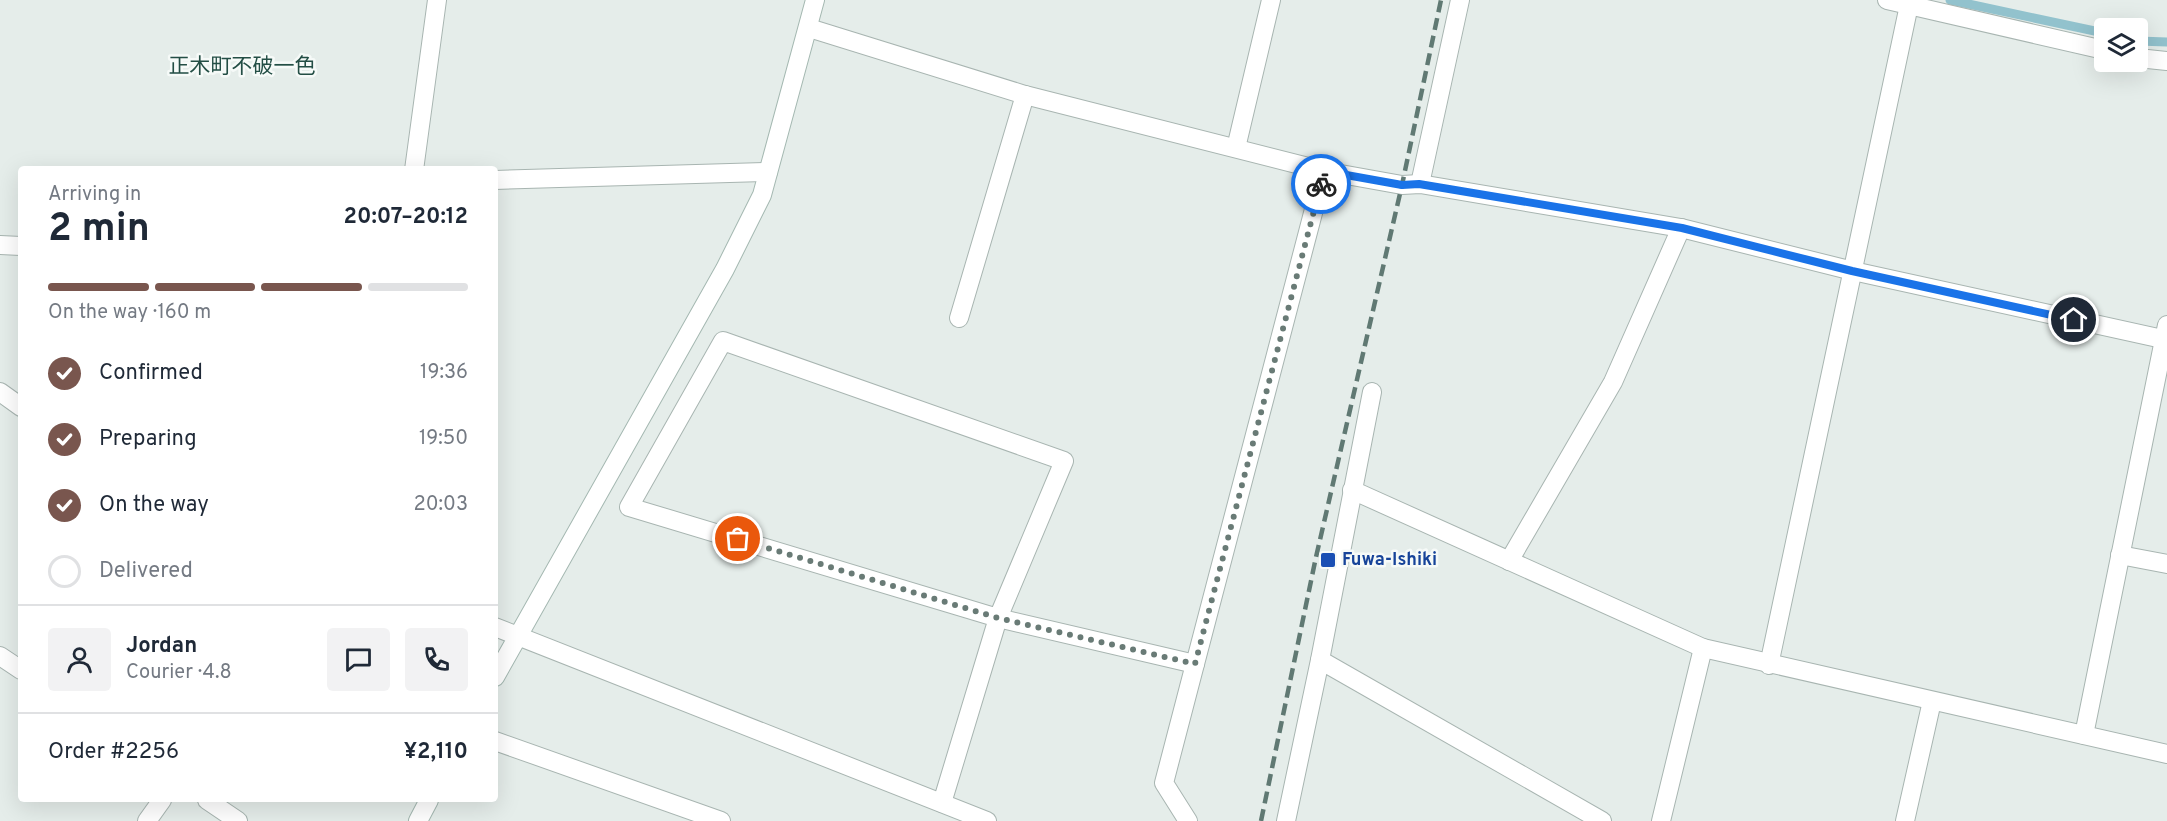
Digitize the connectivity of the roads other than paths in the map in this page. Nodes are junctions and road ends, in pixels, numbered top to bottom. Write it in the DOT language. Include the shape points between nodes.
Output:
graph roads {
  1 [pos="437,0"];
  2 [pos="815,0"];
  3 [pos="1271,0"];
  4 [pos="1460,0"];
  5 [pos="1887,0"];
  6 [pos="1909,5"];
  7 [pos="808,28"];
  8 [pos="2094,48"];
  9 [pos="2148,59"];
  10 [pos="2167,62"];
  11 [pos="1025,95"];
  12 [pos="1236,148"];
  13 [pos="415,166"];
  14 [pos="1324,171"];
  15 [pos="768,172"];
  16 [pos="498,180"];
  17 [pos="1419,184"];
  18 [pos="1682,228"];
  19 [pos="0,245"];
  20 [pos="18,246"];
  21 [pos="1852,271"];
  22 [pos="958,318"];
  23 [pos="2166,335"];
  24 [pos="0,392"];
  25 [pos="1372,392"];
  26 [pos="18,405"];
  27 [pos="1353,490"];
  28 [pos="2120,555"];
  29 [pos="1509,561"];
  30 [pos="2167,564"];
  31 [pos="998,618"];
  32 [pos="498,628"];
  33 [pos="518,637"];
  34 [pos="1703,648"];
  35 [pos="0,656"];
  36 [pos="1320,660"];
  37 [pos="1195,664"];
  38 [pos="1769,665"];
  39 [pos="18,668"];
  40 [pos="498,672"];
  41 [pos="1932,701"];
  42 [pos="2084,735"];
  43 [pos="498,742"];
  44 [pos="2167,754"];
  45 [pos="161,802"];
  46 [pos="210,802"];
  47 [pos="428,802"];
  48 [pos="942,803"];
  49 [pos="147,821"];
  50 [pos="238,821"];
  51 [pos="418,821"];
  52 [pos="721,821"];
  53 [pos="987,821"];
  54 [pos="1188,821"];
  55 [pos="1286,821"];
  56 [pos="1602,821"];
  57 [pos="1661,821"];
  58 [pos="1905,821"];
  1 -- 13 [label="street"];
  2 -- 7 [label="street"];
  3 -- 12 [label="street"];
  4 -- 17 [label="street"];
  5 -- 6 [label="street"];
  6 -- 8 [label="street"];
  6 -- 21 [label="street"];
  7 -- 11 [label="street"];
  7 -- 15 [label="street"];
  9 -- 10 [label="street"];
  11 -- 12 [label="street"];
  11 -- 22 [label="street"];
  12 -- 14 [label="street"];
  14 -- 17 [label="street" via="1402,185"];
  14 -- 37 [label="street"];
  15 -- 16 [label="street"];
  15 -- 33 [label="street" via="762,195 725,268"];
  17 -- 18 [label="street"];
  18 -- 21 [label="street"];
  18 -- 29 [label="street" via="1613,382"];
  19 -- 20 [label="street"];
  21 -- 23 [label="street"];
  21 -- 38 [label="street"];
  23 -- 28 [label="street"];
  24 -- 26 [label="street"];
  25 -- 27 [label="street"];
  27 -- 29 [label="street"];
  27 -- 36 [label="street"];
  28 -- 30 [label="street"];
  28 -- 42 [label="street"];
  29 -- 34 [label="street"];
  31 -- 31 [label="street" via="1064,461 723,341 629,507"];
  31 -- 37 [label="street"];
  31 -- 48 [label="street"];
  32 -- 33 [label="street"];
  33 -- 40 [label="street"];
  33 -- 48 [label="street"];
  34 -- 38 [label="street"];
  34 -- 57 [label="street"];
  35 -- 39 [label="street"];
  36 -- 55 [label="street"];
  36 -- 56 [label="street"];
  37 -- 54 [label="street" via="1164,783"];
  38 -- 41 [label="street"];
  41 -- 42 [label="street"];
  41 -- 58 [label="street"];
  42 -- 44 [label="street"];
  43 -- 52 [label="street"];
  45 -- 49 [label="street"];
  46 -- 50 [label="street"];
  47 -- 51 [label="street"];
  48 -- 53 [label="street"];
}
